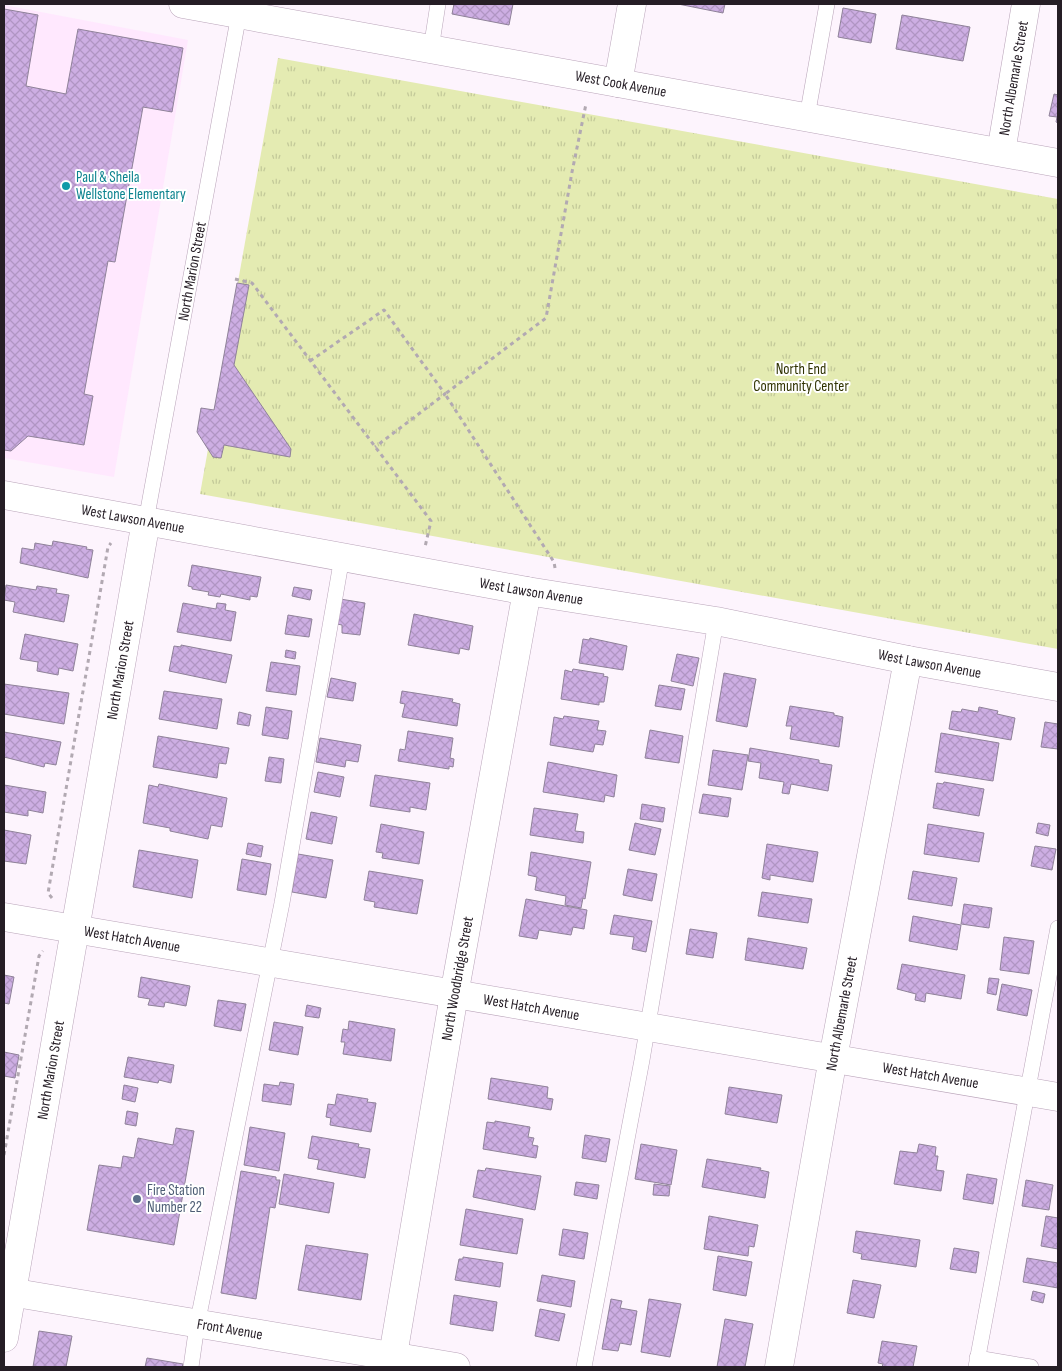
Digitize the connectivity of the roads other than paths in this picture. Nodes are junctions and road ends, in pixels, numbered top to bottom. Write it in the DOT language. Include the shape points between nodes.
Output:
graph roads {
  1 [pos="183,4"];
  2 [pos="438,4"];
  3 [pos="632,4"];
  4 [pos="828,4"];
  5 [pos="1026,4"];
  6 [pos="240,9"];
  7 [pos="430,49"];
  8 [pos="618,83"];
  9 [pos="807,118"];
  10 [pos="1001,152"];
  11 [pos="1058,163"];
  12 [pos="4,495"];
  13 [pos="146,521"];
  14 [pos="342,557"];
  15 [pos="527,591"];
  16 [pos="716,620"];
  17 [pos="908,660"];
  18 [pos="1058,688"];
  19 [pos="4,917"];
  20 [pos="1058,928"];
  21 [pos="76,929"];
  22 [pos="270,962"];
  23 [pos="454,995"];
  24 [pos="647,1027"];
  25 [pos="833,1058"];
  26 [pos="1026,1092"];
  27 [pos="1058,1097"];
  28 [pos="8,1292"];
  29 [pos="197,1325"];
  30 [pos="4,1338"];
  31 [pos="392,1362"];
  32 [pos="977,1363"];
  33 [pos="191,1367"];
  34 [pos="456,1367"];
  35 [pos="584,1367"];
  36 [pos="779,1367"];
  37 [pos="1031,1367"];
  1 -- 6 [label="street, West Cook Avenue"];
  2 -- 7 [label="lane"];
  3 -- 8 [label="street"];
  4 -- 9 [label="lane"];
  5 -- 10 [label="street, North Albemarle Street"];
  6 -- 7 [label="street, West Cook Avenue"];
  6 -- 13 [label="lane, North Marion Street"];
  7 -- 8 [label="street, West Cook Avenue"];
  8 -- 9 [label="street, West Cook Avenue"];
  9 -- 10 [label="street, West Cook Avenue"];
  10 -- 11 [label="street, West Cook Avenue"];
  12 -- 13 [label="street, West Lawson Avenue"];
  13 -- 14 [label="street, West Lawson Avenue"];
  13 -- 21 [label="street, North Marion Street"];
  14 -- 15 [label="street, West Lawson Avenue"];
  14 -- 22 [label="lane"];
  15 -- 16 [label="street, West Lawson Avenue"];
  15 -- 23 [label="street, North Woodbridge Street"];
  16 -- 17 [label="street, West Lawson Avenue"];
  16 -- 24 [label="lane"];
  17 -- 18 [label="street, West Lawson Avenue"];
  17 -- 25 [label="street, North Albemarle Street"];
  19 -- 21 [label="street, West Hatch Avenue"];
  20 -- 26 [label="lane"];
  21 -- 22 [label="street, West Hatch Avenue"];
  21 -- 28 [label="street, North Marion Street"];
  22 -- 23 [label="street, West Hatch Avenue"];
  22 -- 29 [label="lane"];
  23 -- 24 [label="street, West Hatch Avenue"];
  23 -- 31 [label="street, North Woodbridge Street"];
  24 -- 25 [label="street, West Hatch Avenue"];
  24 -- 35 [label="lane"];
  25 -- 26 [label="street, West Hatch Avenue"];
  25 -- 36 [label="street, North Albemarle Street"];
  26 -- 27 [label="street, West Hatch Avenue"];
  26 -- 32 [label="lane"];
  28 -- 29 [label="street, Front Avenue"];
  28 -- 30 [label="street, North Marion Street"];
  29 -- 31 [label="street, Front Avenue"];
  29 -- 33 [label="lane"];
  31 -- 34 [label="street, Front Avenue"];
  32 -- 37 [label="lane"];
}
